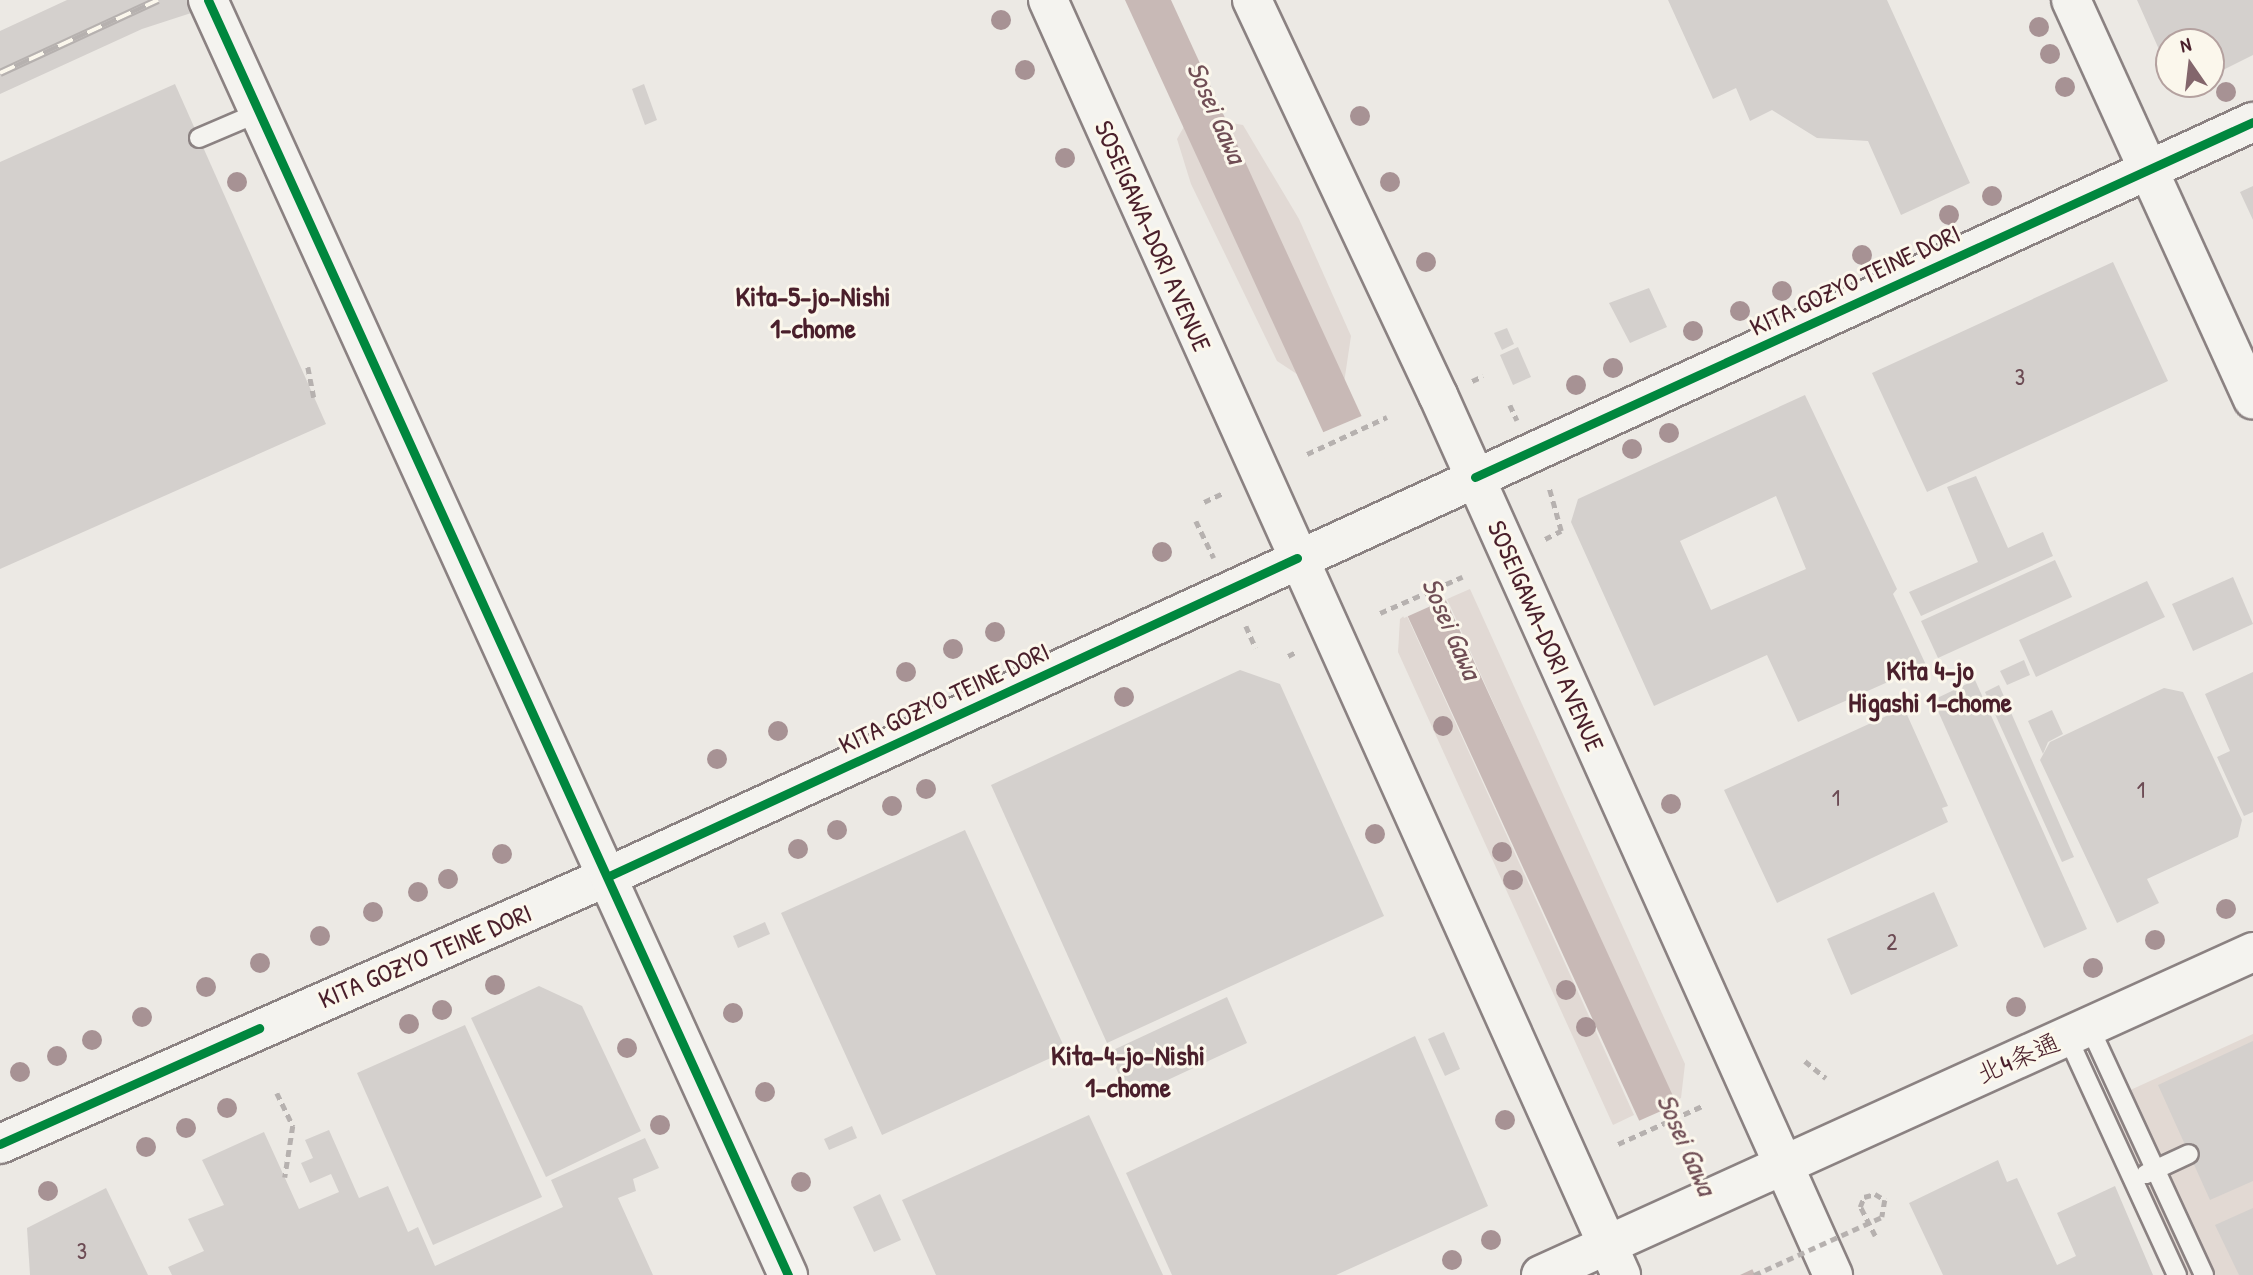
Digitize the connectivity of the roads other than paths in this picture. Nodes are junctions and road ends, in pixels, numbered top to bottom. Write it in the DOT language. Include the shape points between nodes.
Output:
graph roads {
  1 [pos="208,0"];
  2 [pos="1048,0"];
  3 [pos="1252,0"];
  4 [pos="2071,0"];
  5 [pos="260,112"];
  6 [pos="2253,122"];
  7 [pos="198,138"];
  8 [pos="2148,169"];
  9 [pos="2253,400"];
  10 [pos="1475,477"];
  11 [pos="1297,558"];
  12 [pos="609,876"];
  13 [pos="2253,952"];
  14 [pos="2078,1031"];
  15 [pos="0,1144"];
  16 [pos="2189,1154"];
  17 [pos="1783,1165"];
  18 [pos="2155,1170"];
  19 [pos="2134,1180"];
  20 [pos="1614,1260"];
  21 [pos="788,1275"];
  22 [pos="1541,1275"];
  23 [pos="1833,1275"];
  24 [pos="2177,1275"];
  25 [pos="2204,1275"];
  1 -- 5 [label="main road"];
  2 -- 11 [label="main road, SOSEIGAWA-DORI AVENUE"];
  3 -- 10 [label="main road, SOSEIGAWA-DORI AVENUE"];
  4 -- 8 [label="main road"];
  5 -- 7 [label="lane"];
  5 -- 12 [label="main road"];
  6 -- 8 [label="main road, KITA GOZYO TEINE DORI"];
  8 -- 9 [label="main road"];
  8 -- 10 [label="main road, KITA GOZYO TEINE DORI"];
  10 -- 11 [label="main road, KITA GOZYO TEINE DORI"];
  10 -- 17 [label="main road, SOSEIGAWA-DORI AVENUE"];
  11 -- 12 [label="main road, KITA GOZYO TEINE DORI"];
  11 -- 20 [label="main road, SOSEIGAWA-DORI AVENUE"];
  12 -- 15 [label="main road, KITA GOZYO TEINE DORI"];
  12 -- 21 [label="main road"];
  13 -- 14 [label="main road, 北4条通"];
  14 -- 17 [label="main road, 北4条通"];
  14 -- 18 [label="lane"];
  14 -- 19 [label="lane"];
  16 -- 18 [label="lane"];
  17 -- 20 [label="main road, 北4条通" via="1654,1224"];
  17 -- 23 [label="main road, SOSEIGAWA-DORI AVENUE"];
  18 -- 19 [label="lane"];
  18 -- 25 [label="lane"];
  19 -- 24 [label="lane"];
  20 -- 22 [label="main road"];
}
